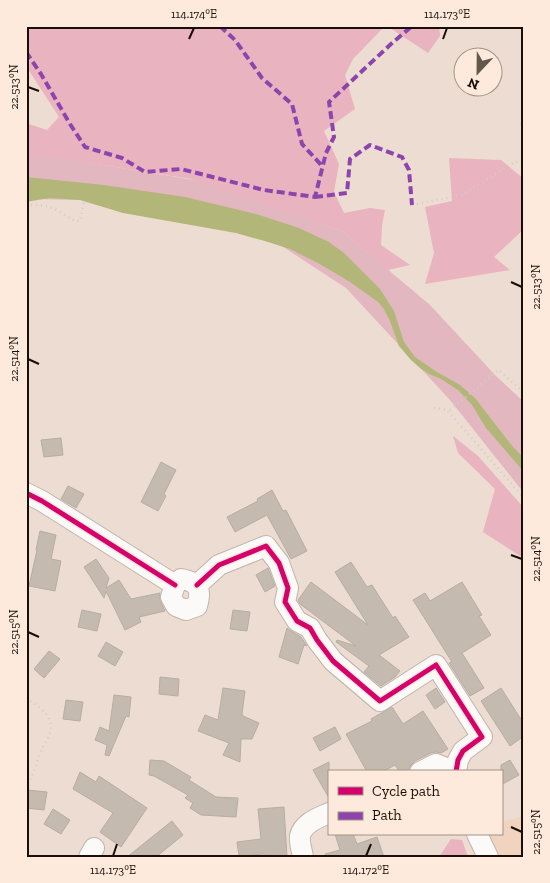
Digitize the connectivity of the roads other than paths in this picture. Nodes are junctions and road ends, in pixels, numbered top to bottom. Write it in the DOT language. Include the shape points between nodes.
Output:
graph roads {
  1 [pos="26,493"];
  2 [pos="175,584"];
  3 [pos="197,585"];
  4 [pos="424,770"];
  5 [pos="451,770"];
  6 [pos="456,770"];
  7 [pos="328,814"];
  8 [pos="478,836"];
  9 [pos="303,857"];
  10 [pos="488,857"];
  1 -- 2 [label="street"];
  2 -- 3 [label="street" via="181,579"];
  2 -- 3 [label="street" via="171,597 176,606 186,610 197,606 201,595"];
  3 -- 6 [label="street" via="219,565 266,546 279,563 288,588 285,602 297,621 310,628 333,662 380,701 436,665 482,737 463,751"];
  4 -- 5 [label="street" via="436,764"];
  7 -- 9 [label="street" via="306,825 300,836"];
  8 -- 10 [label="street"];
}
